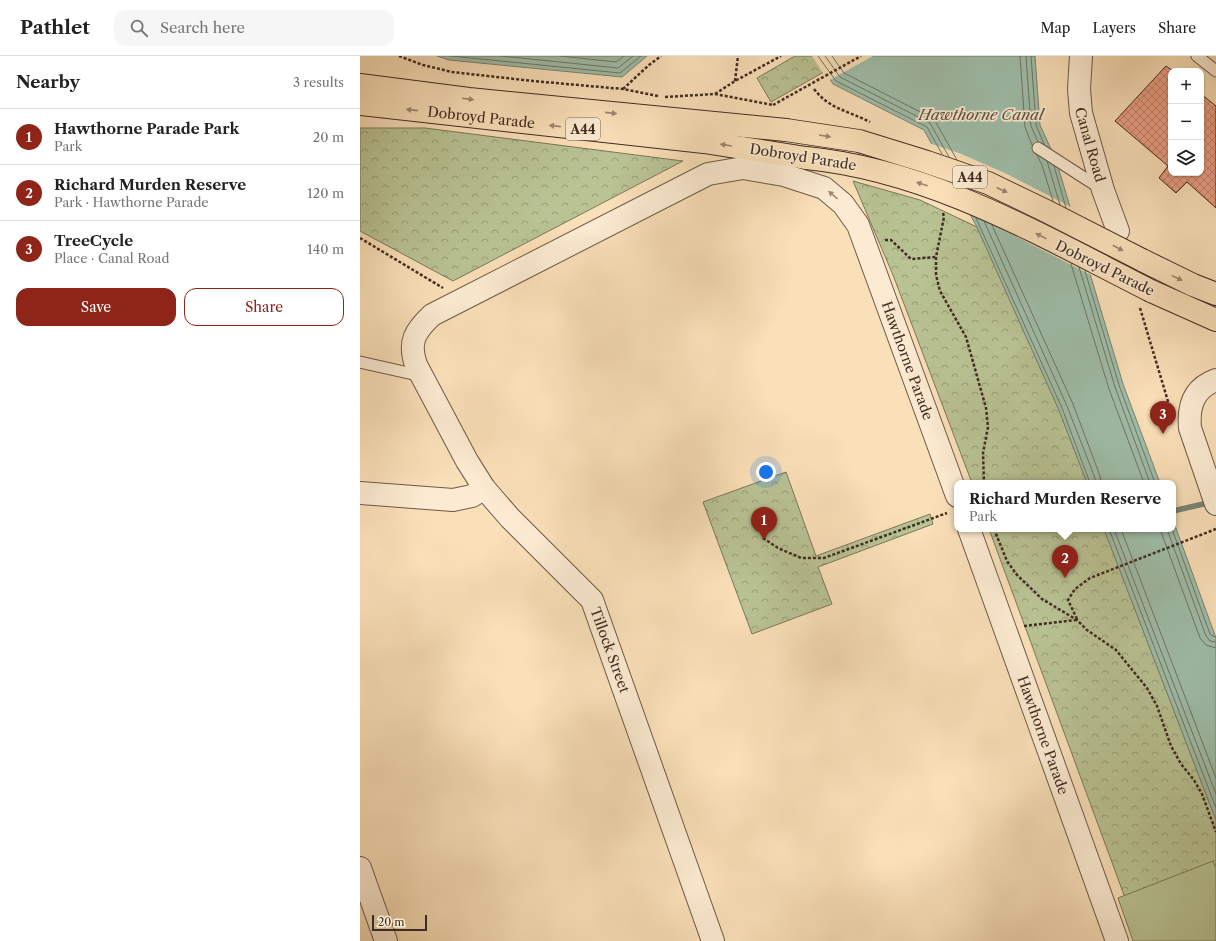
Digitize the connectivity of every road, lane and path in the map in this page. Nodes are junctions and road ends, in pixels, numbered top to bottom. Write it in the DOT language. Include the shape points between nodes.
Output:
graph roads {
  1 [pos="399,56"];
  2 [pos="661,56"];
  3 [pos="738,56"];
  4 [pos="781,56"];
  5 [pos="861,56"];
  6 [pos="1081,56"];
  7 [pos="1197,56"];
  8 [pos="1216,71"];
  9 [pos="735,81"];
  10 [pos="360,85"];
  11 [pos="623,89"];
  12 [pos="715,94"];
  13 [pos="360,104"];
  14 [pos="1038,148"];
  15 [pos="1103,190"];
  16 [pos="858,225"];
  17 [pos="1118,231"];
  18 [pos="360,238"];
  19 [pos="865,246"];
  20 [pos="1216,294"];
  21 [pos="1145,299"];
  22 [pos="462,300"];
  23 [pos="1216,320"];
  24 [pos="416,334"];
  25 [pos="360,362"];
  26 [pos="422,376"];
  27 [pos="1216,380"];
  28 [pos="1171,412"];
  29 [pos="984,480"];
  30 [pos="484,488"];
  31 [pos="360,493"];
  32 [pos="953,504"];
  33 [pos="1216,504"];
  34 [pos="1216,529"];
  35 [pos="970,532"];
  36 [pos="995,532"];
  37 [pos="763,538"];
  38 [pos="1077,620"];
  39 [pos="1006,633"];
  40 [pos="1216,832"];
  41 [pos="360,868"];
  42 [pos="386,941"];
  43 [pos="713,941"];
  44 [pos="1117,941"];
  1 -- 11 [label="path" via="452,72"];
  2 -- 11 [label="path"];
  3 -- 9 [label="path"];
  4 -- 9 [label="path"];
  5 -- 12 [label="path, bridge" via="773,105"];
  6 -- 15 [label="street, Canal Road" via="1081,113"];
  7 -- 8 [label="lane"];
  9 -- 12 [label="path"];
  10 -- 20 [label="highway, Dobroyd Parade / A44, one-way, bridge" via="469,99 786,130 859,141 988,183"];
  11 -- 12 [label="path" via="665,96"];
  21 -- 13 [label="highway, Dobroyd Parade / A44, one-way, bridge" via="990,210 939,190 873,169 704,142"];
  14 -- 15 [label="lane"];
  15 -- 17 [label="street, Canal Road"];
  16 -- 19 [label="street, Hawthorne Parade"];
  16 -- 22 [label="street, Dobroyd Parade, one-way" via="843,204 824,188 784,175 743,168 708,174"];
  18 -- 22 [label="path"];
  19 -- 29 [label="path" via="880,240 891,240 911,258 936,257 936,275 940,292 966,337 986,408 988,427 983,453"];
  19 -- 32 [label="street, Hawthorne Parade"];
  21 -- 23 [label="highway, Dobroyd Parade / A44"];
  21 -- 28 [label="path"];
  22 -- 24 [label="street, Dobroyd Parade" via="432,315"];
  24 -- 26 [label="street, Tillock Street" via="412,354"];
  25 -- 26 [label="lane"];
  26 -- 30 [label="street, Tillock Street"];
  27 -- 33 [label="street" via="1203,387 1195,396 1189,416 1190,428"];
  30 -- 31 [label="street" via="472,496 453,500"];
  30 -- 43 [label="street, Tillock Street" via="510,518 592,600"];
  32 -- 37 [label="path" via="824,558 801,558"];
  34 -- 38 [label="path" via="1090,578 1075,589 1068,600"];
  35 -- 39 [label="street, Hawthorne Parade"];
  36 -- 38 [label="path" via="1007,561 1017,575 1042,599"];
  38 -- 39 [label="path" via="1027,625"];
  38 -- 40 [label="path" via="1116,650 1147,688 1157,706 1171,746 1202,794"];
  39 -- 44 [label="street, Hawthorne Parade"];
  41 -- 42 [label="street"];
}
